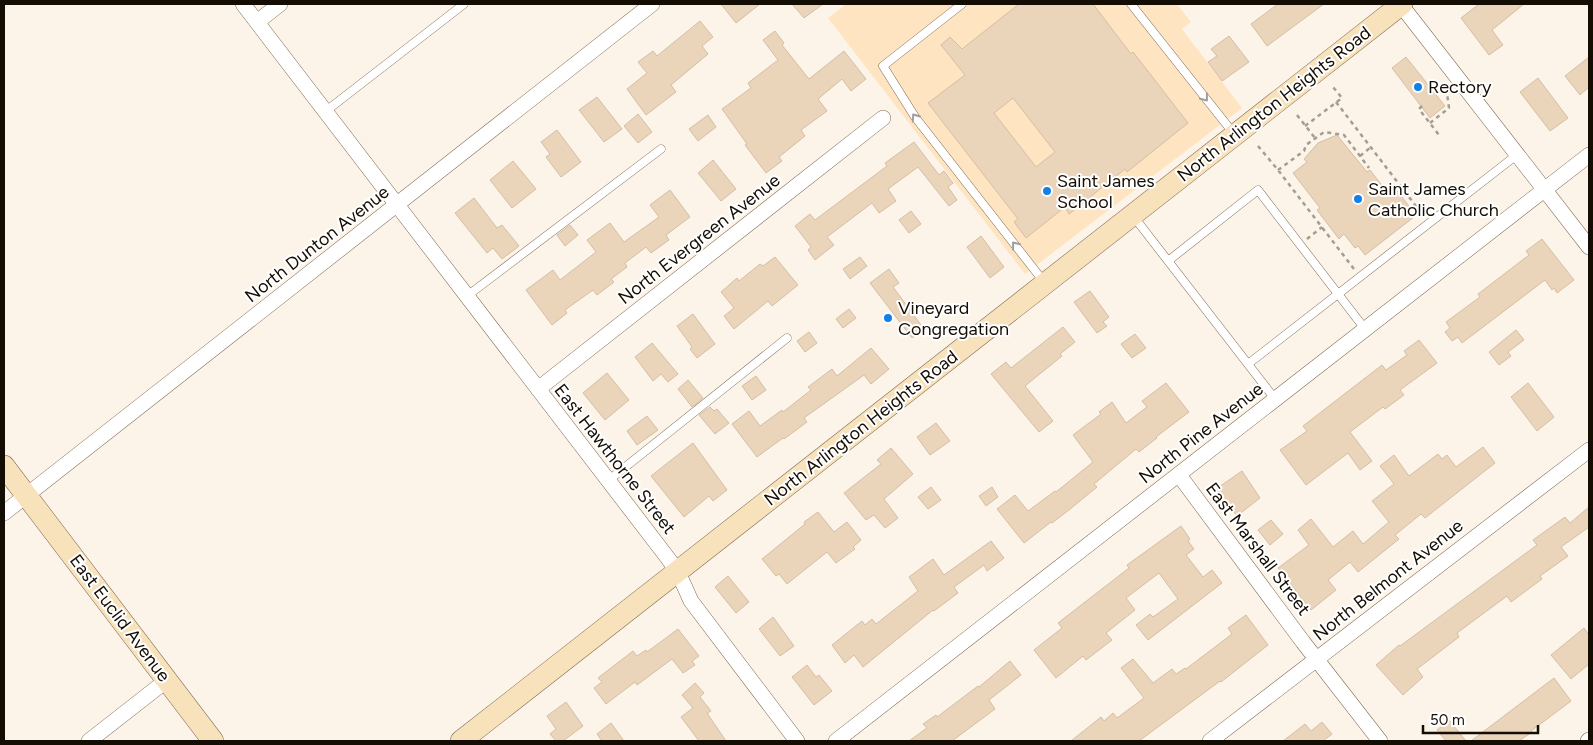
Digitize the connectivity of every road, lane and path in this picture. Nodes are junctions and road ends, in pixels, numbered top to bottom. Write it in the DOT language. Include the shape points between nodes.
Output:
graph roads {
  1 [pos="243,4"];
  2 [pos="280,4"];
  3 [pos="464,4"];
  4 [pos="652,4"];
  5 [pos="962,4"];
  6 [pos="1132,4"];
  7 [pos="1402,4"];
  8 [pos="257,22"];
  9 [pos="1332,87"];
  10 [pos="1447,93"];
  11 [pos="1336,102"];
  12 [pos="1422,106"];
  13 [pos="326,111"];
  14 [pos="1297,115"];
  15 [pos="883,118"];
  16 [pos="1430,123"];
  17 [pos="1306,126"];
  18 [pos="1235,135"];
  19 [pos="1439,135"];
  20 [pos="1315,138"];
  21 [pos="1258,146"];
  22 [pos="1370,148"];
  23 [pos="661,150"];
  24 [pos="1518,154"];
  25 [pos="1589,155"];
  26 [pos="1360,156"];
  27 [pos="1369,168"];
  28 [pos="1278,170"];
  29 [pos="1545,189"];
  30 [pos="397,204"];
  31 [pos="1132,215"];
  32 [pos="1429,223"];
  33 [pos="1322,227"];
  34 [pos="1300,244"];
  35 [pos="1589,247"];
  36 [pos="1168,261"];
  37 [pos="1360,277"];
  38 [pos="1045,284"];
  39 [pos="1338,294"];
  40 [pos="467,296"];
  41 [pos="1365,329"];
  42 [pos="787,338"];
  43 [pos="1248,364"];
  44 [pos="538,389"];
  45 [pos="1275,399"];
  46 [pos="1589,450"];
  47 [pos="4,466"];
  48 [pos="1179,475"];
  49 [pos="609,480"];
  50 [pos="27,495"];
  51 [pos="4,513"];
  52 [pos="678,572"];
  53 [pos="1316,659"];
  54 [pos="167,680"];
  55 [pos="89,741"];
  56 [pos="213,741"];
  57 [pos="461,741"];
  58 [pos="797,741"];
  59 [pos="836,741"];
  60 [pos="1210,741"];
  61 [pos="1380,741"];
  1 -- 8 [label="street, East Hawthorne Street"];
  2 -- 8 [label="street"];
  3 -- 13 [label="lane"];
  4 -- 30 [label="street, North Dunton Avenue"];
  38 -- 5 [label="lane, one-way" via="915,117 883,66"];
  6 -- 18 [label="lane, one-way"];
  7 -- 18 [label="main road, North Arlington Heights Road"];
  7 -- 24 [label="street"];
  8 -- 13 [label="street, East Hawthorne Street"];
  9 -- 11 [label="path" via="1342,98"];
  10 -- 16 [label="path" via="1449,108"];
  11 -- 17 [label="path"];
  11 -- 22 [label="path"];
  12 -- 16 [label="path" via="1419,109"];
  13 -- 30 [label="street, East Hawthorne Street"];
  14 -- 17 [label="path"];
  15 -- 44 [label="street, North Evergreen Avenue"];
  16 -- 19 [label="path"];
  17 -- 20 [label="path"];
  18 -- 31 [label="main road, North Arlington Heights Road"];
  20 -- 26 [label="path" via="1324,132 1344,135"];
  20 -- 28 [label="path" via="1304,151"];
  21 -- 28 [label="path"];
  22 -- 26 [label="path"];
  22 -- 32 [label="path"];
  23 -- 40 [label="lane"];
  24 -- 29 [label="street"];
  24 -- 32 [label="lane"];
  25 -- 29 [label="street, North Pine Avenue"];
  26 -- 27 [label="path"];
  28 -- 33 [label="path"];
  29 -- 35 [label="street"];
  29 -- 41 [label="street, North Pine Avenue"];
  30 -- 40 [label="street, East Hawthorne Street"];
  30 -- 50 [label="street, North Dunton Avenue"];
  31 -- 36 [label="lane"];
  31 -- 38 [label="main road, North Arlington Heights Road"];
  32 -- 37 [label="lane"];
  33 -- 34 [label="path"];
  33 -- 37 [label="path"];
  34 -- 36 [label="lane" via="1258,190"];
  34 -- 39 [label="lane"];
  36 -- 43 [label="lane"];
  37 -- 39 [label="lane"];
  38 -- 52 [label="main road, North Arlington Heights Road"];
  39 -- 41 [label="lane"];
  39 -- 43 [label="lane"];
  40 -- 44 [label="street, East Hawthorne Street"];
  41 -- 45 [label="street, North Pine Avenue"];
  42 -- 49 [label="lane"];
  43 -- 45 [label="lane"];
  44 -- 49 [label="street, East Hawthorne Street"];
  45 -- 48 [label="street, North Pine Avenue"];
  46 -- 53 [label="street, North Belmont Avenue"];
  47 -- 50 [label="main road, East Euclid Avenue"];
  48 -- 53 [label="street, East Marshall Street"];
  48 -- 59 [label="street, North Pine Avenue"];
  49 -- 52 [label="street, East Hawthorne Street"];
  50 -- 51 [label="street, North Dunton Avenue"];
  50 -- 54 [label="main road, East Euclid Avenue"];
  52 -- 57 [label="main road, North Arlington Heights Road"];
  52 -- 58 [label="street, East Hawthorne Street" via="691,601"];
  53 -- 60 [label="street, North Belmont Avenue"];
  53 -- 61 [label="street, East Marshall Street"];
  54 -- 55 [label="street"];
  54 -- 56 [label="main road, East Euclid Avenue"];
}
